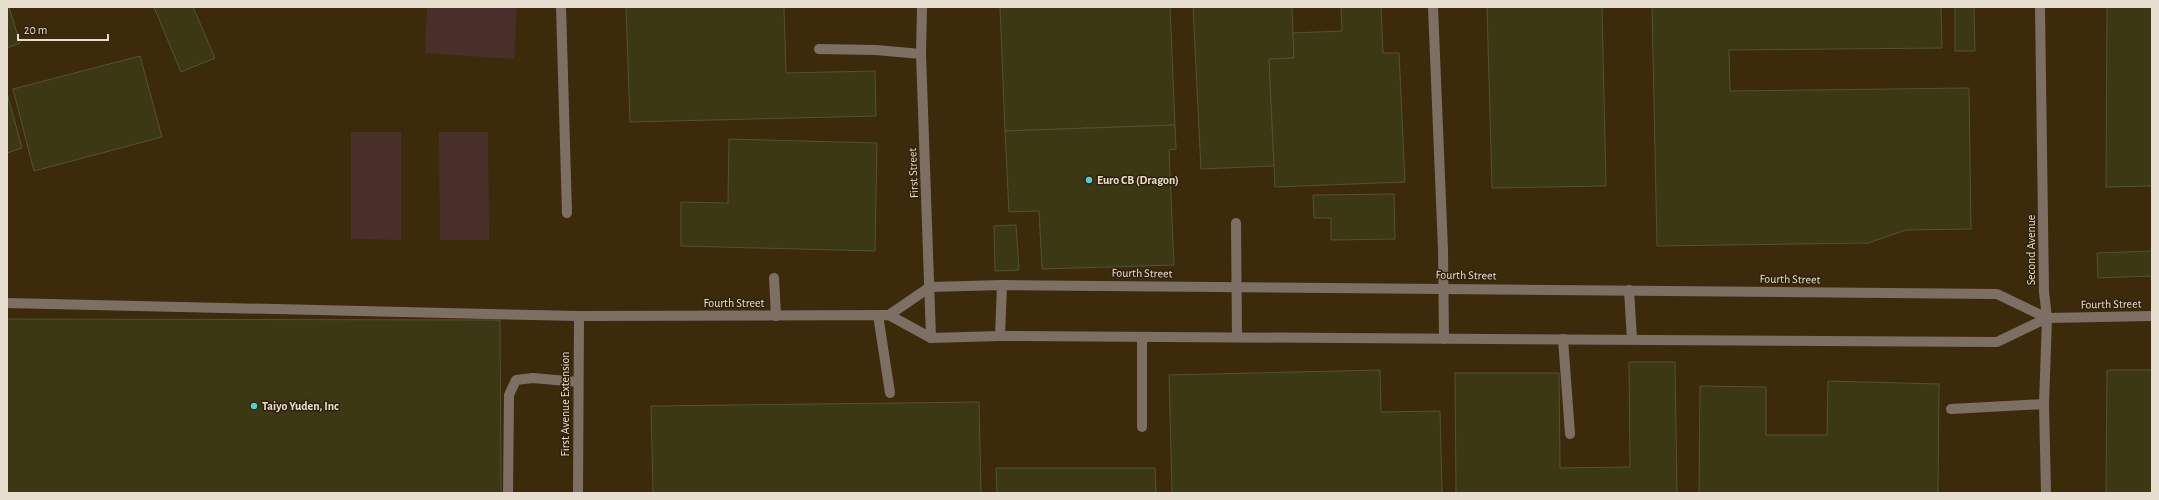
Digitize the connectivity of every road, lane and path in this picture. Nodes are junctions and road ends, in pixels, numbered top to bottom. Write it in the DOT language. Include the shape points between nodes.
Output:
graph roads {
  1 [pos="561,7"];
  2 [pos="922,7"];
  3 [pos="1433,7"];
  4 [pos="2040,7"];
  5 [pos="819,49"];
  6 [pos="921,54"];
  7 [pos="567,213"];
  8 [pos="1236,223"];
  9 [pos="774,278"];
  10 [pos="1002,284"];
  11 [pos="930,287"];
  12 [pos="1236,287"];
  13 [pos="1443,288"];
  14 [pos="1629,290"];
  15 [pos="7,303"];
  16 [pos="878,315"];
  17 [pos="889,315"];
  18 [pos="579,316"];
  19 [pos="776,316"];
  20 [pos="2152,316"];
  21 [pos="2047,318"];
  22 [pos="1000,336"];
  23 [pos="1142,337"];
  24 [pos="1237,337"];
  25 [pos="931,338"];
  26 [pos="1444,339"];
  27 [pos="1563,339"];
  28 [pos="1632,340"];
  29 [pos="578,382"];
  30 [pos="890,394"];
  31 [pos="2044,404"];
  32 [pos="1951,409"];
  33 [pos="1142,427"];
  34 [pos="1570,434"];
  35 [pos="508,493"];
  36 [pos="578,493"];
  37 [pos="2046,493"];
  1 -- 7 [label="street"];
  2 -- 6 [label="street, First Street"];
  3 -- 13 [label="street"];
  4 -- 21 [label="street, Second Avenue" via="2044,292"];
  5 -- 6 [label="street"];
  6 -- 11 [label="street, First Street"];
  8 -- 12 [label="street"];
  9 -- 19 [label="street"];
  10 -- 11 [label="street, Fourth Street"];
  10 -- 12 [label="street, Fourth Street"];
  10 -- 22 [label="street"];
  11 -- 17 [label="street"];
  11 -- 25 [label="street, First Street"];
  12 -- 13 [label="street, Fourth Street"];
  12 -- 24 [label="street"];
  13 -- 14 [label="street, Fourth Street"];
  13 -- 26 [label="street"];
  14 -- 21 [label="street, Fourth Street" via="1997,294"];
  14 -- 28 [label="street"];
  15 -- 18 [label="street, Fourth Street"];
  16 -- 17 [label="street, Fourth Street"];
  16 -- 19 [label="street, Fourth Street"];
  16 -- 30 [label="street"];
  17 -- 25 [label="street, Fourth Street"];
  18 -- 19 [label="street, Fourth Street"];
  18 -- 29 [label="street, First Avenue Extension"];
  20 -- 21 [label="street, Fourth Street"];
  21 -- 28 [label="street, Fourth Street" via="1997,342"];
  21 -- 31 [label="street, Second Avenue"];
  22 -- 23 [label="street, Fourth Street"];
  22 -- 25 [label="street, Fourth Street"];
  23 -- 24 [label="street, Fourth Street"];
  23 -- 33 [label="street"];
  24 -- 26 [label="street, Fourth Street"];
  26 -- 27 [label="street, Fourth Street"];
  27 -- 28 [label="street, Fourth Street"];
  27 -- 34 [label="street"];
  29 -- 35 [label="street" via="533,378 516,380 509,395"];
  29 -- 36 [label="street, First Avenue Extension"];
  31 -- 32 [label="street"];
  31 -- 37 [label="street, Second Avenue"];
}
